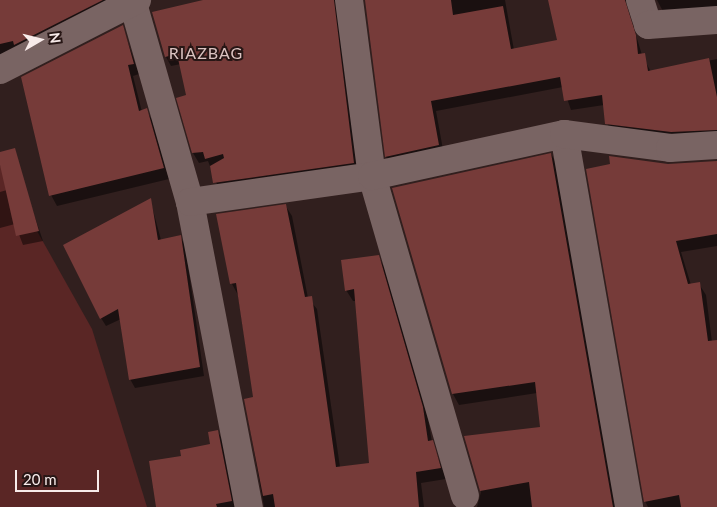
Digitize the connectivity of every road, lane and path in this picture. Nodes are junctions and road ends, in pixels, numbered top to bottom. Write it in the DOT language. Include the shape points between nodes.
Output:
graph roads {
  1 [pos="133,0"];
  2 [pos="136,0"];
  3 [pos="349,0"];
  4 [pos="640,0"];
  5 [pos="703,14"];
  6 [pos="0,70"];
  7 [pos="564,134"];
  8 [pos="717,146"];
  9 [pos="372,176"];
  10 [pos="190,202"];
  11 [pos="465,496"];
  12 [pos="249,507"];
  13 [pos="629,507"];
  1 -- 2 [label="street"];
  1 -- 6 [label="street"];
  1 -- 10 [label="street"];
  3 -- 9 [label="street"];
  4 -- 5 [label="street" via="648,25"];
  7 -- 8 [label="street" via="670,148"];
  7 -- 9 [label="street"];
  7 -- 13 [label="street"];
  9 -- 10 [label="street"];
  9 -- 11 [label="street"];
  10 -- 12 [label="street"];
}
